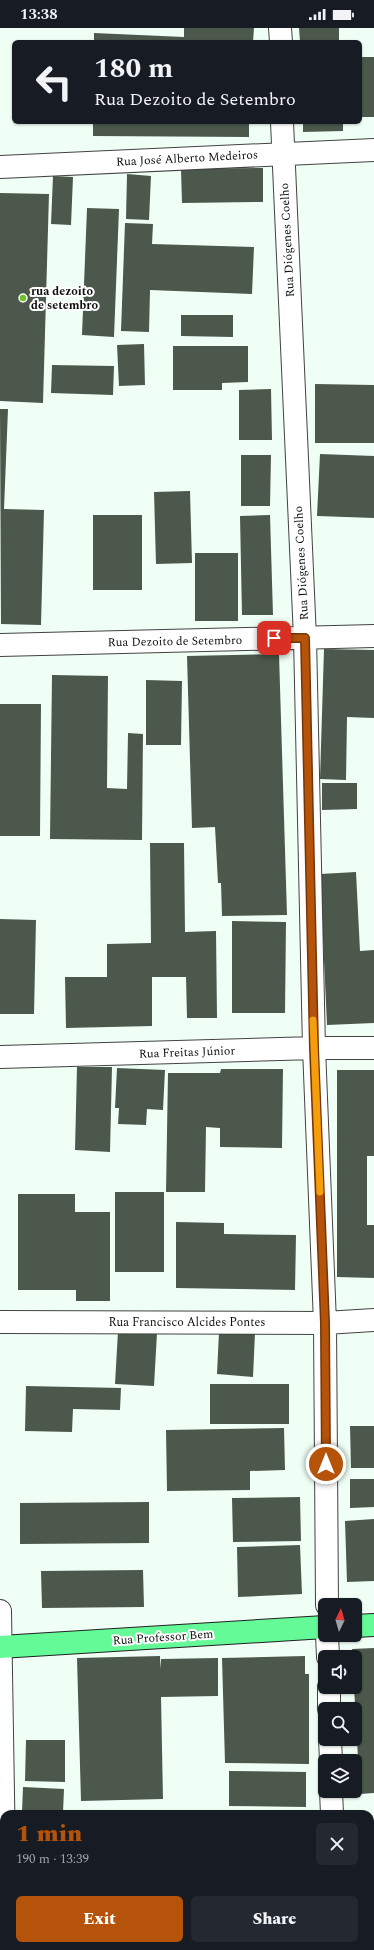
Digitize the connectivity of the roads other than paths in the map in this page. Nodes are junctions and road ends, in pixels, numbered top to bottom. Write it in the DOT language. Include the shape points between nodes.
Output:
graph roads {
  1 [pos="280,28"];
  2 [pos="281,40"];
  3 [pos="282,124"];
  4 [pos="374,150"];
  5 [pos="283,153"];
  6 [pos="0,167"];
  7 [pos="374,636"];
  8 [pos="305,638"];
  9 [pos="0,645"];
  10 [pos="314,1048"];
  11 [pos="374,1048"];
  12 [pos="0,1057"];
  13 [pos="374,1320"];
  14 [pos="0,1322"];
  15 [pos="325,1323"];
  16 [pos="327,1598"];
  17 [pos="0,1611"];
  18 [pos="374,1625"];
  19 [pos="362,1626"];
  20 [pos="318,1627"];
  21 [pos="1,1647"];
  22 [pos="331,1798"];
  23 [pos="3,1810"];
  24 [pos="332,1810"];
  1 -- 2 [label="street"];
  3 -- 5 [label="street, Rua Diógenes Coelho"];
  4 -- 5 [label="street, Rua José Alberto Medeiros"];
  5 -- 6 [label="street, Rua José Alberto Medeiros"];
  5 -- 8 [label="street, Rua Diógenes Coelho"];
  7 -- 8 [label="street, Rua Dezoito de Setembro"];
  8 -- 9 [label="street, Rua Dezoito de Setembro"];
  8 -- 10 [label="street, Rua Diógenes Coelho"];
  10 -- 11 [label="street, Rua Freitas Júnior"];
  10 -- 12 [label="street, Rua Freitas Júnior"];
  10 -- 15 [label="street, Rua Diógenes Coelho"];
  13 -- 15 [label="street, Rua Francisco Alcides Pontes"];
  14 -- 15 [label="street, Rua Francisco Alcides Pontes"];
  15 -- 16 [label="street, Rua Diógenes Coelho"];
  17 -- 21 [label="street"];
  18 -- 19 [label="main road"];
  20 -- 21 [label="main road, Rua Professor Bem"];
  21 -- 23 [label="street"];
  22 -- 24 [label="street"];
}
